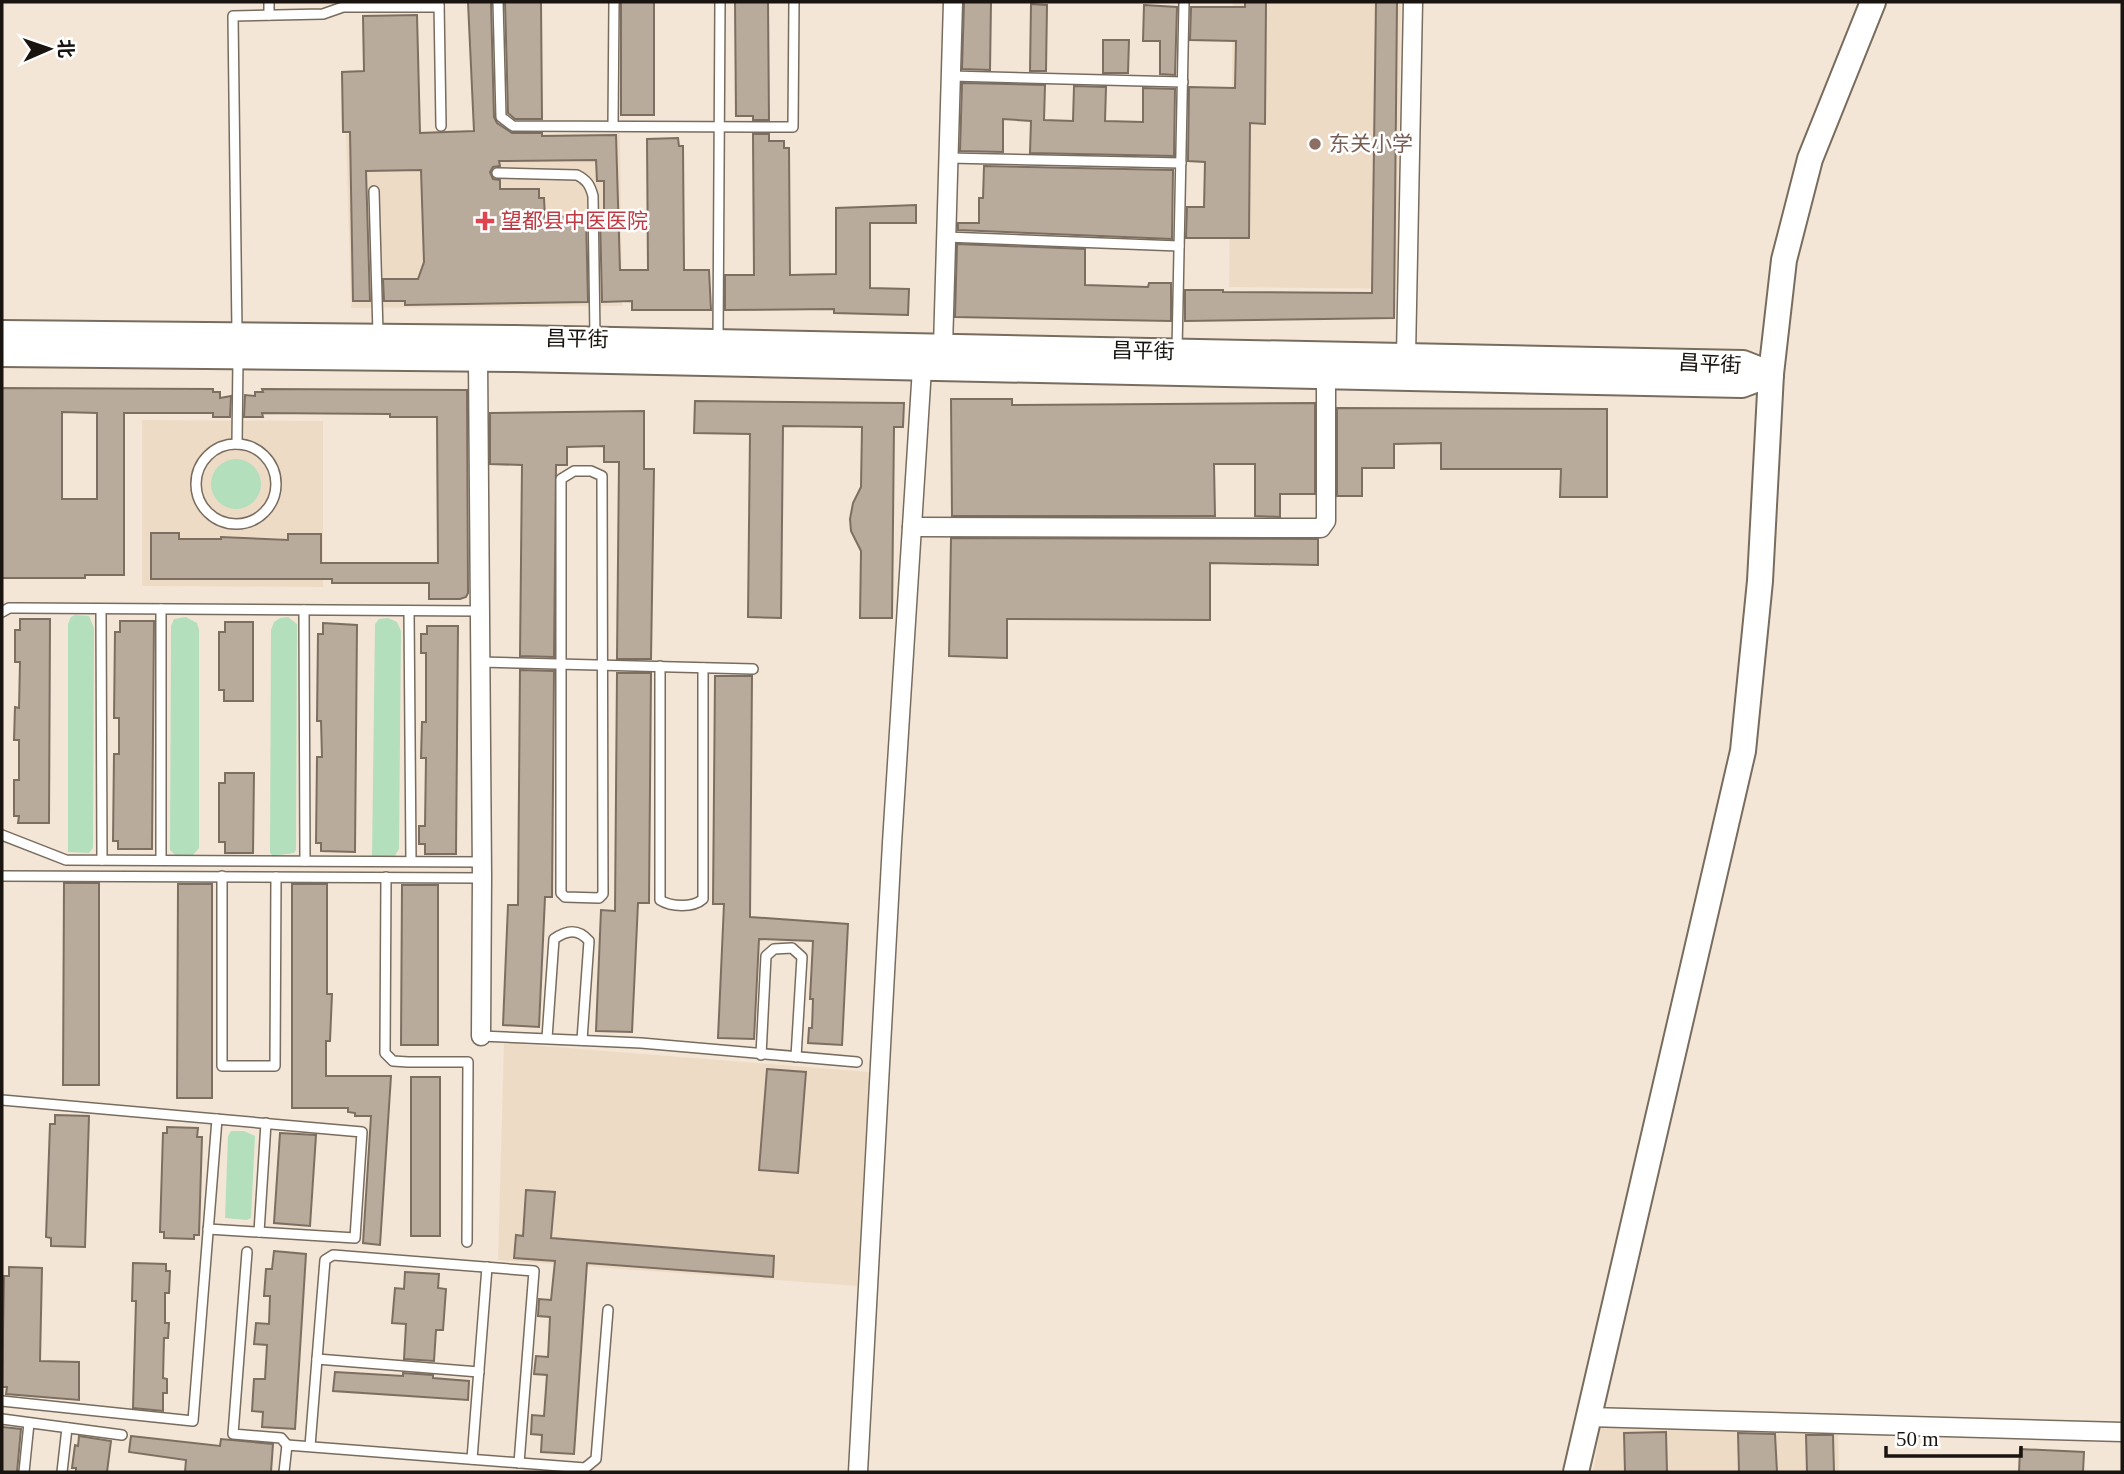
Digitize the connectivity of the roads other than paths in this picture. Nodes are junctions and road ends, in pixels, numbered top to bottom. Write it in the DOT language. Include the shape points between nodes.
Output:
graph roads {
  1 [pos="269,2"];
  2 [pos="498,2"];
  3 [pos="614,2"];
  4 [pos="720,2"];
  5 [pos="794,2"];
  6 [pos="953,2"];
  7 [pos="1184,2"];
  8 [pos="1413,2"];
  9 [pos="1872,2"];
  10 [pos="380,4"];
  11 [pos="439,4"];
  12 [pos="269,15"];
  13 [pos="951,76"];
  14 [pos="1183,82"];
  15 [pos="441,126"];
  16 [pos="613,127"];
  17 [pos="719,127"];
  18 [pos="949,158"];
  19 [pos="1181,163"];
  20 [pos="497,173"];
  21 [pos="374,191"];
  22 [pos="946,237"];
  23 [pos="1180,246"];
  24 [pos="2,333"];
  25 [pos="378,337"];
  26 [pos="595,340"];
  27 [pos="718,342"];
  28 [pos="238,346"];
  29 [pos="943,347"];
  30 [pos="1177,352"];
  31 [pos="2,354"];
  32 [pos="1406,356"];
  33 [pos="478,359"];
  34 [pos="922,368"];
  35 [pos="1771,374"];
  36 [pos="1326,376"];
  37 [pos="237,444"];
  38 [pos="912,527"];
  39 [pos="101,609"];
  40 [pos="161,609"];
  41 [pos="303,610"];
  42 [pos="409,611"];
  43 [pos="480,611"];
  44 [pos="2,612"];
  45 [pos="480,662"];
  46 [pos="561,664"];
  47 [pos="603,665"];
  48 [pos="660,667"];
  49 [pos="703,668"];
  50 [pos="753,669"];
  51 [pos="2,835"];
  52 [pos="102,860"];
  53 [pos="161,860"];
  54 [pos="305,861"];
  55 [pos="411,861"];
  56 [pos="482,870"];
  57 [pos="2,876"];
  58 [pos="222,876"];
  59 [pos="276,877"];
  60 [pos="386,877"];
  61 [pos="481,1036"];
  62 [pos="547,1038"];
  63 [pos="582,1040"];
  64 [pos="761,1055"];
  65 [pos="796,1057"];
  66 [pos="857,1062"];
  67 [pos="2,1100"];
  68 [pos="217,1119"];
  69 [pos="266,1123"];
  70 [pos="208,1228"];
  71 [pos="259,1232"];
  72 [pos="467,1242"];
  73 [pos="247,1252"];
  74 [pos="487,1267"];
  75 [pos="608,1310"];
  76 [pos="317,1359"];
  77 [pos="479,1372"];
  78 [pos="2,1401"];
  79 [pos="1589,1417"];
  80 [pos="2,1419"];
  81 [pos="29,1423"];
  82 [pos="67,1428"];
  83 [pos="2122,1433"];
  84 [pos="122,1435"];
  85 [pos="286,1445"];
  86 [pos="310,1446"];
  87 [pos="472,1459"];
  88 [pos="519,1463"];
  89 [pos="24,1472"];
  90 [pos="62,1472"];
  91 [pos="284,1472"];
  92 [pos="858,1472"];
  93 [pos="1576,1472"];
  1 -- 12 [label="lane"];
  2 -- 16 [label="lane" via="500,117 513,126"];
  3 -- 16 [label="lane"];
  4 -- 17 [label="lane"];
  5 -- 17 [label="lane" via="793,127"];
  6 -- 13 [label="street"];
  7 -- 14 [label="lane"];
  8 -- 32 [label="street"];
  9 -- 35 [label="street" via="1824,120 1799,197 1784,260"];
  10 -- 11 [label="lane"];
  10 -- 12 [label="lane" via="323,14"];
  11 -- 15 [label="lane"];
  12 -- 28 [label="lane" via="233,16"];
  13 -- 14 [label="lane"];
  13 -- 18 [label="street"];
  14 -- 19 [label="lane"];
  16 -- 17 [label="lane"];
  17 -- 27 [label="lane"];
  18 -- 19 [label="lane"];
  18 -- 22 [label="street"];
  19 -- 23 [label="lane"];
  20 -- 26 [label="lane" via="577,175 590,185"];
  21 -- 25 [label="lane"];
  22 -- 23 [label="lane"];
  22 -- 29 [label="street"];
  23 -- 30 [label="lane"];
  24 -- 28 [label="street, 昌平街"];
  25 -- 26 [label="street, 昌平街"];
  25 -- 28 [label="street, 昌平街"];
  26 -- 27 [label="street, 昌平街"];
  27 -- 29 [label="street, 昌平街"];
  28 -- 31 [label="street, 昌平街"];
  28 -- 33 [label="street, 昌平街"];
  28 -- 37 [label="lane"];
  29 -- 30 [label="street, 昌平街"];
  30 -- 32 [label="street, 昌平街"];
  32 -- 35 [label="street, 昌平街" via="1743,363"];
  33 -- 34 [label="street, 昌平街"];
  33 -- 43 [label="street"];
  34 -- 36 [label="street, 昌平街"];
  34 -- 38 [label="street"];
  35 -- 36 [label="street, 昌平街" via="1742,385"];
  35 -- 79 [label="street" via="1743,751"];
  36 -- 38 [label="street" via="1326,521 1321,528"];
  37 -- 37 [label="lane" via="264,455 276,482 266,511 237,524 208,513 196,484 208,455"];
  38 -- 92 [label="street"];
  39 -- 40 [label="lane"];
  39 -- 44 [label="lane" via="18,608"];
  39 -- 52 [label="lane"];
  40 -- 41 [label="lane"];
  40 -- 53 [label="lane"];
  41 -- 42 [label="lane"];
  41 -- 54 [label="lane"];
  42 -- 43 [label="lane"];
  42 -- 55 [label="lane"];
  43 -- 45 [label="street"];
  45 -- 46 [label="lane"];
  45 -- 56 [label="street"];
  46 -- 47 [label="lane"];
  46 -- 47 [label="lane" via="561,479 574,471 591,471 602,476"];
  46 -- 47 [label="lane" via="561,893 588,898 603,894"];
  47 -- 48 [label="lane"];
  48 -- 49 [label="lane"];
  48 -- 49 [label="lane" via="660,900 692,905 704,899"];
  49 -- 50 [label="lane"];
  51 -- 52 [label="lane" via="65,860"];
  52 -- 53 [label="lane"];
  53 -- 54 [label="lane"];
  54 -- 55 [label="lane"];
  55 -- 56 [label="lane"];
  56 -- 60 [label="lane"];
  56 -- 61 [label="street"];
  57 -- 58 [label="lane"];
  58 -- 59 [label="lane"];
  58 -- 59 [label="lane" via="222,1066 275,1066"];
  59 -- 60 [label="lane"];
  60 -- 72 [label="lane" via="385,1053 393,1060 468,1062"];
  61 -- 62 [label="lane"];
  62 -- 63 [label="lane"];
  62 -- 63 [label="lane" via="554,939 572,931 589,941"];
  63 -- 64 [label="lane"];
  64 -- 65 [label="lane"];
  64 -- 65 [label="lane" via="766,956 774,949 792,948 802,957"];
  65 -- 66 [label="lane"];
  67 -- 68 [label="lane"];
  68 -- 69 [label="lane"];
  68 -- 70 [label="lane"];
  69 -- 71 [label="lane"];
  69 -- 71 [label="lane" via="362,1132 355,1238"];
  70 -- 71 [label="lane"];
  70 -- 78 [label="lane" via="194,1421"];
  73 -- 85 [label="lane" via="233,1434 281,1438"];
  74 -- 76 [label="lane" via="333,1255 325,1260"];
  74 -- 77 [label="lane"];
  74 -- 88 [label="lane" via="534,1270"];
  75 -- 88 [label="lane" via="596,1459 585,1468"];
  76 -- 77 [label="lane"];
  76 -- 86 [label="lane"];
  77 -- 87 [label="lane"];
  79 -- 83 [label="street"];
  79 -- 93 [label="street"];
  80 -- 81 [label="lane"];
  81 -- 82 [label="lane"];
  81 -- 89 [label="lane"];
  82 -- 84 [label="lane"];
  82 -- 90 [label="lane"];
  85 -- 86 [label="lane"];
  85 -- 91 [label="lane"];
  86 -- 87 [label="lane"];
  87 -- 88 [label="lane"];
}
